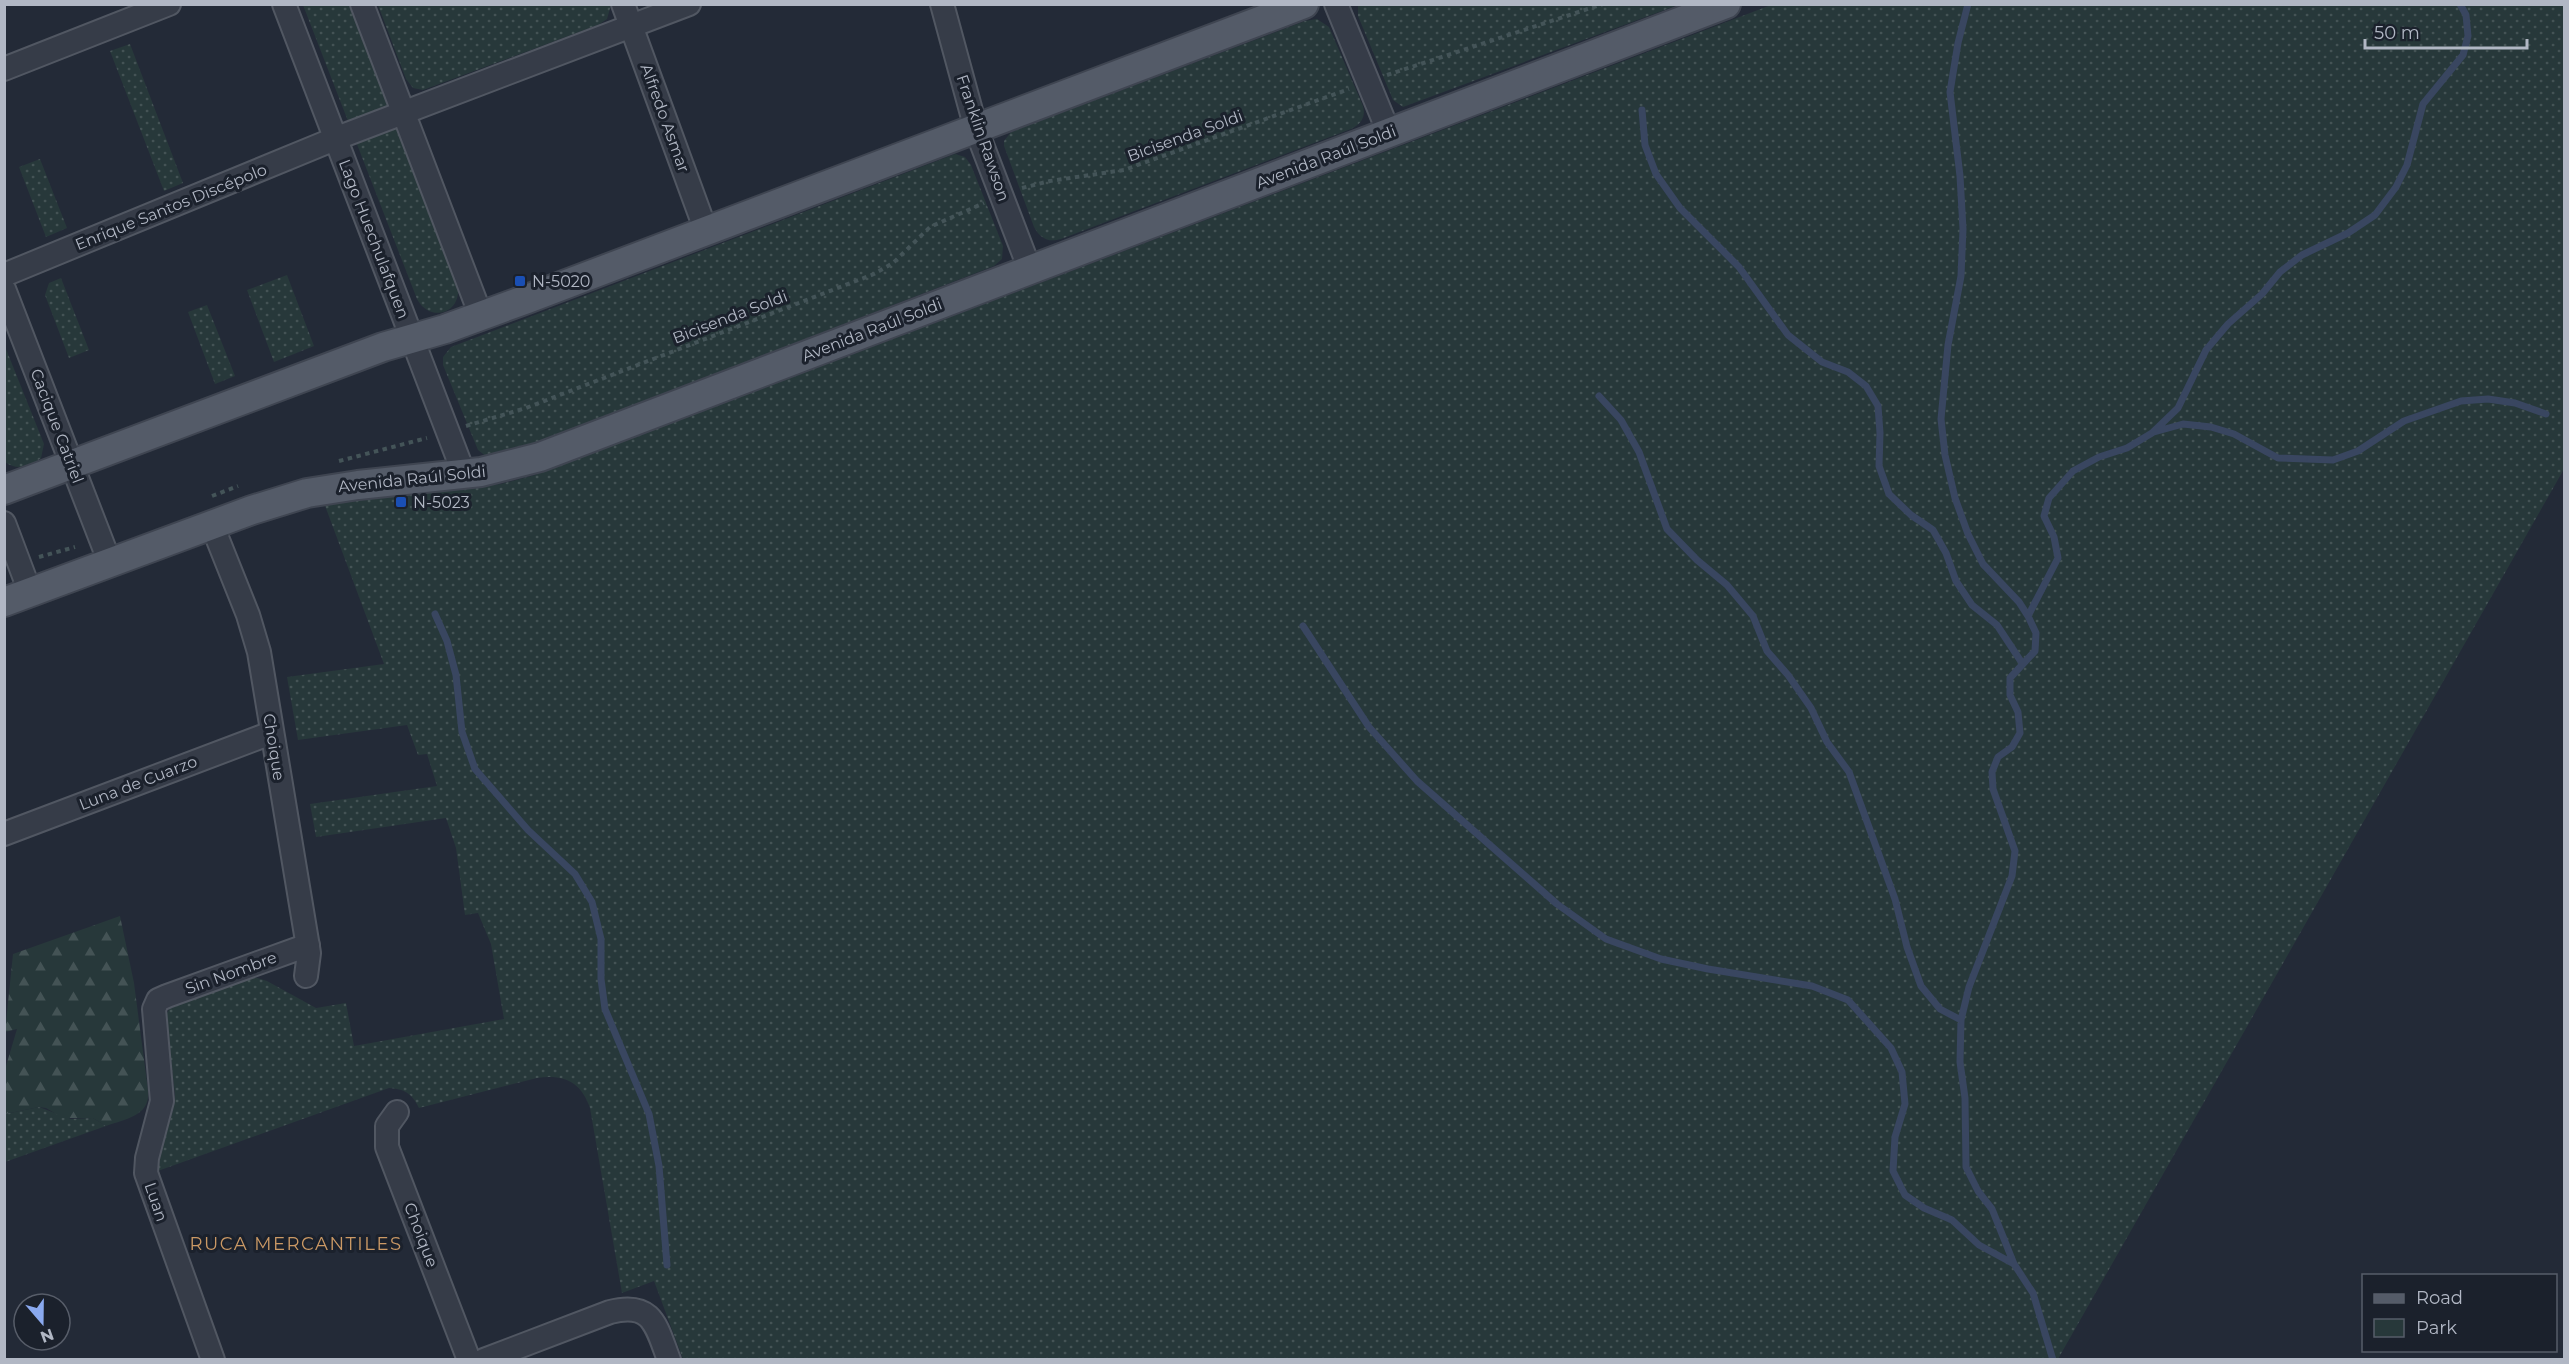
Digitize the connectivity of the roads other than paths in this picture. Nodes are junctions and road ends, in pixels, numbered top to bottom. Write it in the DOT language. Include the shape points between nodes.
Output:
graph roads {
  1 [pos="169,4"];
  2 [pos="284,4"];
  3 [pos="362,4"];
  4 [pos="623,4"];
  5 [pos="689,4"];
  6 [pos="942,4"];
  7 [pos="1304,4"];
  8 [pos="1336,4"];
  9 [pos="1726,4"];
  10 [pos="631,26"];
  11 [pos="4,69"];
  12 [pos="404,113"];
  13 [pos="976,129"];
  14 [pos="1389,133"];
  15 [pos="337,138"];
  16 [pos="706,231"];
  17 [pos="1030,270"];
  18 [pos="4,275"];
  19 [pos="4,289"];
  20 [pos="482,316"];
  21 [pos="412,339"];
  22 [pos="71,465"];
  23 [pos="464,474"];
  24 [pos="4,490"];
  25 [pos="4,523"];
  26 [pos="212,525"];
  27 [pos="110,563"];
  28 [pos="17,597"];
  29 [pos="271,733"];
  30 [pos="4,834"];
  31 [pos="308,945"];
  32 [pos="306,976"];
  33 [pos="155,1004"];
  34 [pos="397,1112"];
  35 [pos="213,1359"];
  36 [pos="469,1359"];
  37 [pos="484,1359"];
  38 [pos="669,1359"];
  1 -- 11 [label="street"];
  2 -- 15 [label="street, Lago Huechulafquen"];
  3 -- 12 [label="street"];
  4 -- 10 [label="street, Alfredo Asmar"];
  5 -- 10 [label="street"];
  6 -- 13 [label="street, Franklin Rawson"];
  7 -- 13 [label="main road"];
  8 -- 14 [label="street"];
  9 -- 14 [label="main road, Avenida Raúl Soldi"];
  10 -- 12 [label="street"];
  10 -- 16 [label="street, Alfredo Asmar"];
  12 -- 15 [label="street, Enrique Santos Discépolo"];
  12 -- 20 [label="street"];
  13 -- 16 [label="main road"];
  13 -- 17 [label="street, Franklin Rawson"];
  14 -- 17 [label="main road, Avenida Raúl Soldi"];
  15 -- 18 [label="street, Enrique Santos Discépolo"];
  15 -- 21 [label="street, Lago Huechulafquen"];
  16 -- 20 [label="main road"];
  17 -- 23 [label="main road, Avenida Raúl Soldi" via="540,457 496,470"];
  19 -- 22 [label="street, Cacique Catriel"];
  20 -- 21 [label="main road"];
  21 -- 22 [label="main road"];
  21 -- 23 [label="street, Lago Huechulafquen"];
  22 -- 24 [label="main road"];
  22 -- 27 [label="street, Cacique Catriel"];
  23 -- 26 [label="main road, Avenida Raúl Soldi" via="308,493"];
  25 -- 28 [label="street"];
  26 -- 27 [label="main road, Avenida Raúl Soldi"];
  26 -- 29 [label="street, Choique" via="255,634"];
  27 -- 28 [label="main road, Avenida Raúl Soldi"];
  29 -- 30 [label="street, Luna de Cuarzo"];
  29 -- 31 [label="street, Choique"];
  31 -- 32 [label="street, Choique"];
  31 -- 33 [label="street, Sin Nombre" via="167,996"];
  33 -- 35 [label="street, Luan" via="153,1018 162,1101 146,1173"];
  34 -- 36 [label="street, Choique" via="387,1126 387,1147"];
  37 -- 38 [label="street" via="621,1309 641,1310 655,1323"];
}
